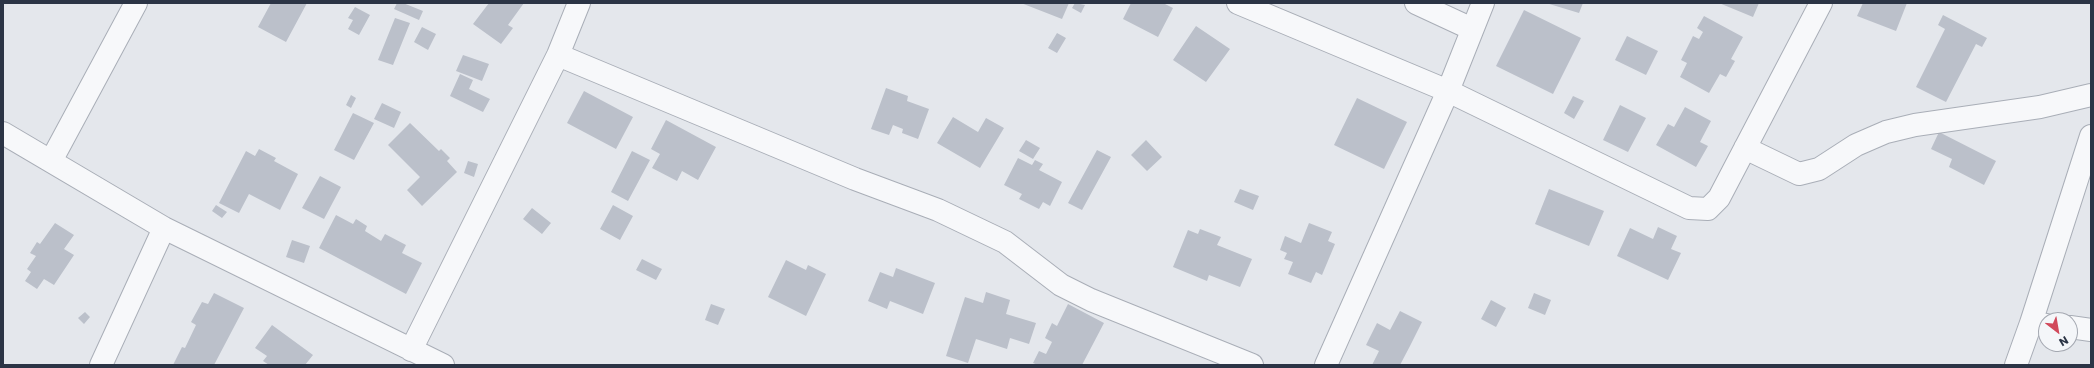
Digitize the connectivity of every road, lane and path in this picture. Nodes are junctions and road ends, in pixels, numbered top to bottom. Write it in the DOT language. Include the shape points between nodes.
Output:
graph roads {
  1 [pos="136,3"];
  2 [pos="579,3"];
  3 [pos="1238,3"];
  4 [pos="1416,3"];
  5 [pos="1483,3"];
  6 [pos="1821,3"];
  7 [pos="1472,29"];
  8 [pos="558,55"];
  9 [pos="1448,90"];
  10 [pos="2091,95"];
  11 [pos="3,133"];
  12 [pos="2091,136"];
  13 [pos="1745,148"];
  14 [pos="51,161"];
  15 [pos="164,228"];
  16 [pos="2042,312"];
  17 [pos="2038,326"];
  18 [pos="2078,329"];
  19 [pos="2091,330"];
  20 [pos="411,350"];
  21 [pos="101,365"];
  22 [pos="443,365"];
  23 [pos="1252,365"];
  24 [pos="1326,365"];
  25 [pos="2016,365"];
  1 -- 14 [label="street"];
  2 -- 8 [label="street"];
  3 -- 9 [label="street"];
  4 -- 7 [label="street"];
  5 -- 7 [label="street"];
  6 -- 13 [label="street"];
  7 -- 9 [label="street"];
  8 -- 20 [label="street"];
  8 -- 23 [label="street" via="855,179 938,210 1005,242 1061,285 1085,297"];
  9 -- 13 [label="street" via="1689,208 1708,209 1719,198"];
  9 -- 24 [label="street"];
  10 -- 13 [label="street" via="2040,107 1915,125 1886,132 1856,145 1819,169 1799,174"];
  11 -- 14 [label="street"];
  12 -- 16 [label="street"];
  14 -- 15 [label="street"];
  15 -- 20 [label="street"];
  15 -- 21 [label="street"];
  17 -- 25 [label="street"];
  18 -- 19 [label="street"];
  20 -- 22 [label="street"];
}
